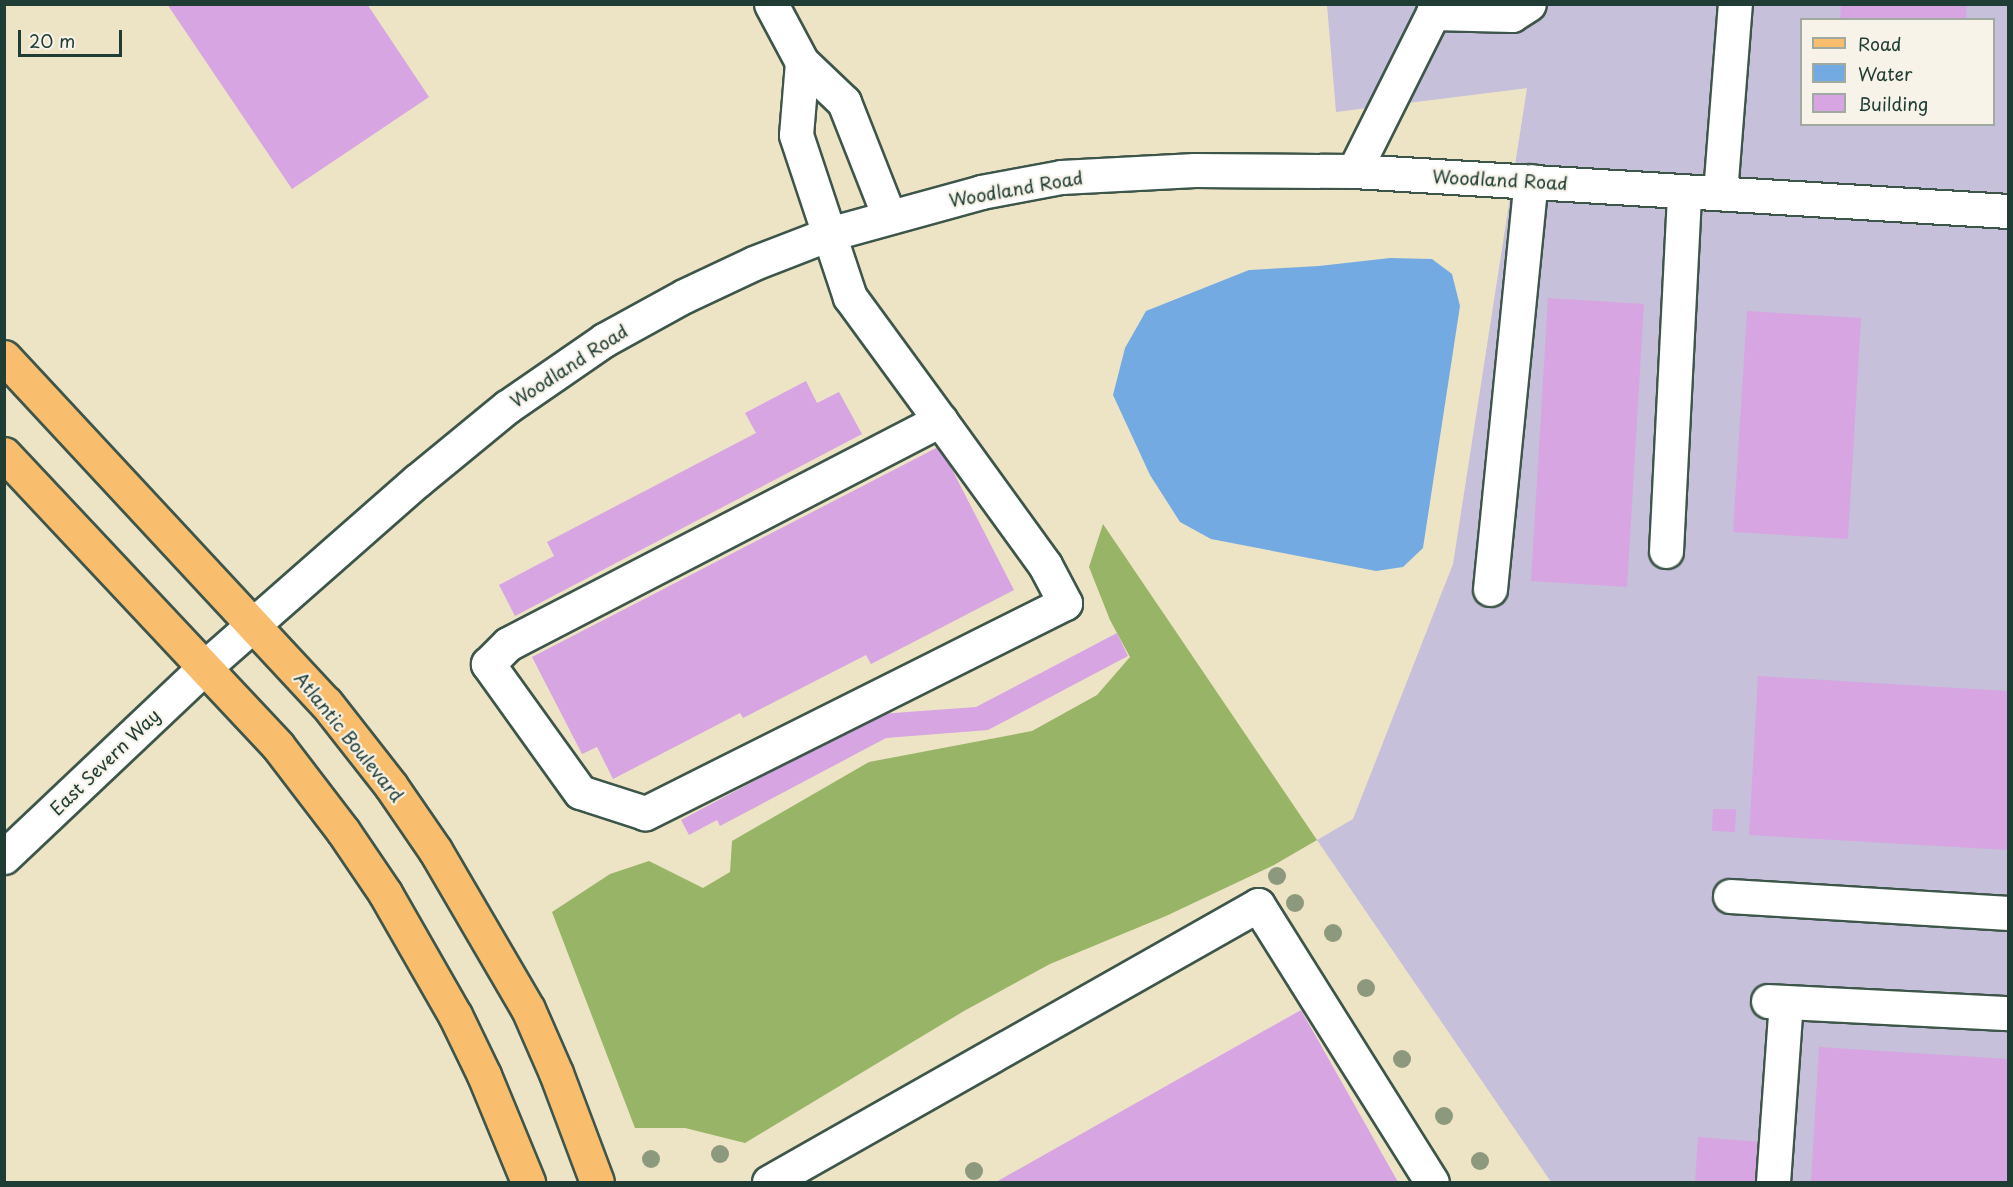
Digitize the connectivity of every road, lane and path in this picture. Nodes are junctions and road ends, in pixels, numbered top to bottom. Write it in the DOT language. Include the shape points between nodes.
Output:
graph roads {
  1 [pos="771,4"];
  2 [pos="1529,4"];
  3 [pos="1736,4"];
  4 [pos="1434,9"];
  5 [pos="802,62"];
  6 [pos="1354,171"];
  7 [pos="1531,181"];
  8 [pos="1684,191"];
  9 [pos="1720,193"];
  10 [pos="2008,211"];
  11 [pos="889,216"];
  12 [pos="829,234"];
  13 [pos="4,357"];
  14 [pos="940,420"];
  15 [pos="4,453"];
  16 [pos="1666,551"];
  17 [pos="1490,589"];
  18 [pos="252,625"];
  19 [pos="205,667"];
  20 [pos="4,857"];
  21 [pos="1730,896"];
  22 [pos="2008,913"];
  23 [pos="2008,1013"];
  24 [pos="528,1182"];
  25 [pos="597,1182"];
  26 [pos="769,1182"];
  27 [pos="1432,1182"];
  28 [pos="1773,1182"];
  1 -- 5 [label="street"];
  2 -- 4 [label="street" via="1512,15"];
  3 -- 9 [label="street"];
  4 -- 6 [label="street"];
  5 -- 11 [label="street" via="844,102"];
  5 -- 12 [label="street" via="796,135"];
  6 -- 7 [label="street, Woodland Road"];
  6 -- 11 [label="street, Woodland Road" via="1195,170 1061,177 981,192"];
  7 -- 8 [label="street, Woodland Road"];
  7 -- 17 [label="street"];
  8 -- 9 [label="street, Woodland Road"];
  8 -- 16 [label="street"];
  9 -- 10 [label="street, Woodland Road"];
  11 -- 12 [label="street, Woodland Road"];
  12 -- 14 [label="street" via="850,297"];
  12 -- 18 [label="street, Woodland Road" via="684,296 594,346 507,407 417,480"];
  13 -- 18 [label="main road, Atlantic Boulevard"];
  14 -- 14 [label="street" via="508,644 488,664 580,792 645,813 1065,603 1045,566"];
  15 -- 19 [label="main road"];
  18 -- 19 [label="street, Woodland Road"];
  18 -- 25 [label="main road, Atlantic Boulevard" via="326,703 435,850 528,1009"];
  19 -- 20 [label="street, East Severn Way"];
  19 -- 24 [label="main road" via="278,746 386,893 470,1045"];
  21 -- 22 [label="street"];
  23 -- 28 [label="street" via="1777,1001"];
  26 -- 27 [label="street" via="1258,904"];
}
